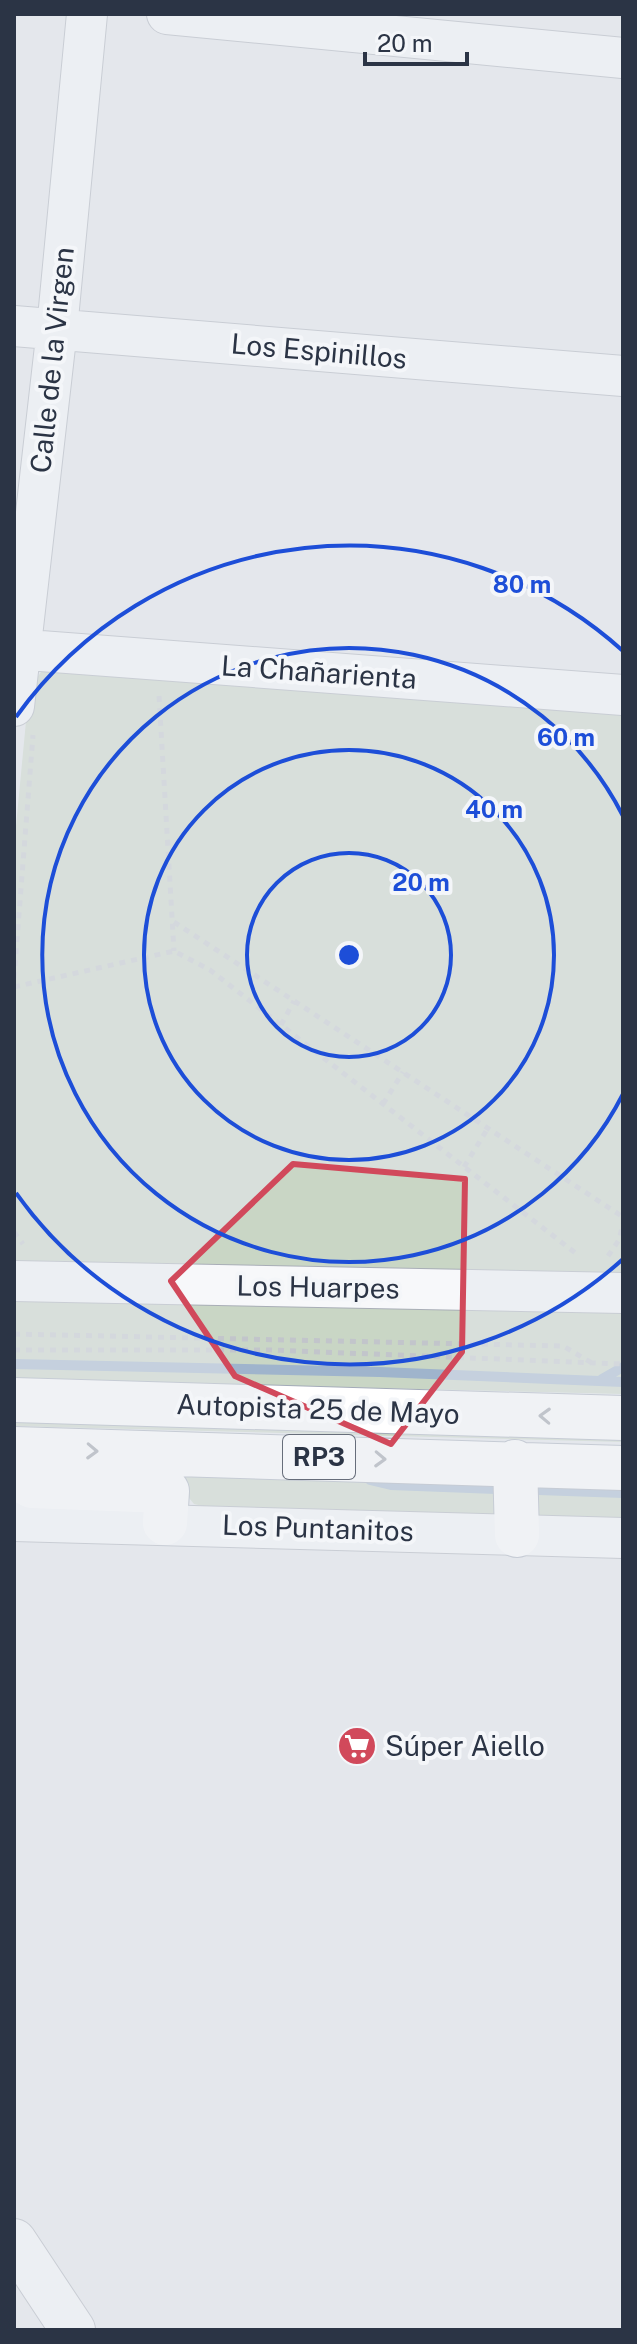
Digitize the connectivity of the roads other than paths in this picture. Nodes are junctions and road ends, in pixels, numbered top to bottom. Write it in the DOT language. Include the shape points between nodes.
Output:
graph roads {
  1 [pos="87,14"];
  2 [pos="167,14"];
  3 [pos="623,58"];
  4 [pos="14,326"];
  5 [pos="57,329"];
  6 [pos="623,376"];
  7 [pos="17,649"];
  8 [pos="623,695"];
  9 [pos="24,717"];
  10 [pos="14,1281"];
  11 [pos="623,1293"];
  12 [pos="14,1400"];
  13 [pos="623,1418"];
  14 [pos="14,1449"];
  15 [pos="515,1462"];
  16 [pos="623,1468"];
  17 [pos="14,1476"];
  18 [pos="14,1521"];
  19 [pos="165,1523"];
  20 [pos="517,1535"];
  21 [pos="623,1538"];
  22 [pos="14,2241"];
  23 [pos="73,2330"];
  1 -- 5 [label="street, Calle de la Virgen"];
  2 -- 3 [label="street"];
  4 -- 5 [label="street, Los Espinillos"];
  5 -- 6 [label="street, Los Espinillos"];
  5 -- 7 [label="street, Calle de la Virgen"];
  7 -- 8 [label="street, La Chañarienta"];
  7 -- 9 [label="street, Calle de la Virgen"];
  10 -- 11 [label="street, Los Huarpes"];
  13 -- 12 [label="main road, Autopista 25 de Mayo / RP3, one-way"];
  14 -- 15 [label="main road, Autopista 25 de Mayo / RP3, one-way"];
  15 -- 16 [label="main road, Autopista 25 de Mayo / RP3"];
  15 -- 20 [label="main road"];
  17 -- 19 [label="main road" via="32,1486 167,1491"];
  18 -- 19 [label="street, Los Puntanitos"];
  19 -- 20 [label="street, Los Puntanitos"];
  20 -- 21 [label="street, Los Puntanitos"];
  22 -- 23 [label="street"];
}
